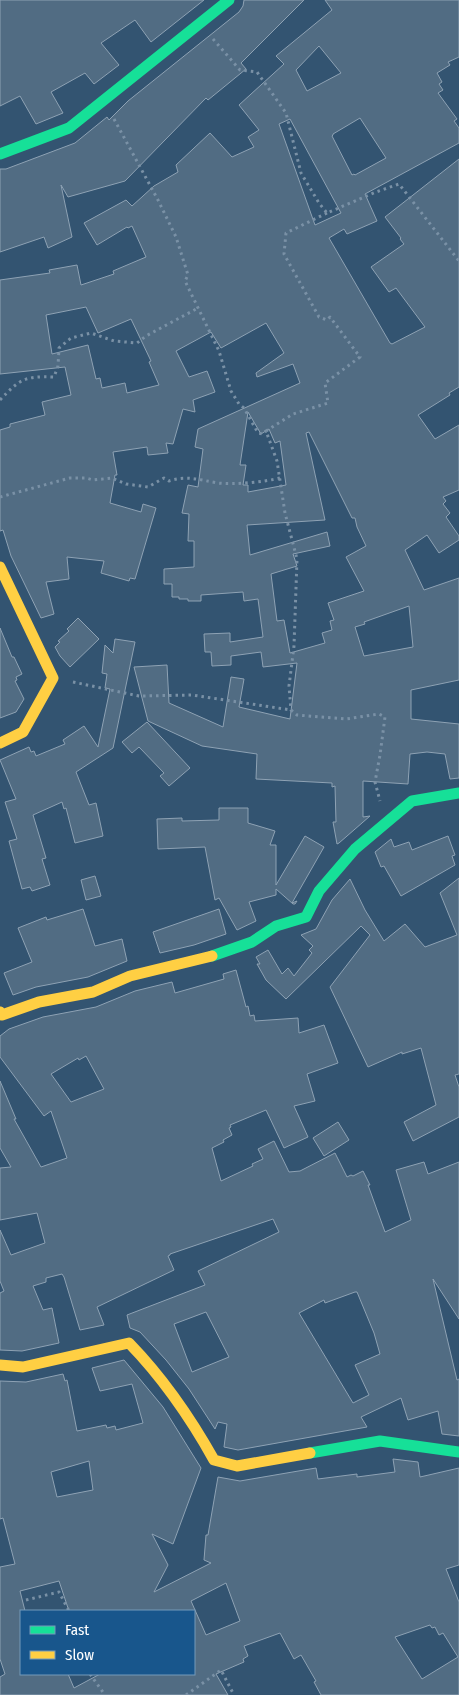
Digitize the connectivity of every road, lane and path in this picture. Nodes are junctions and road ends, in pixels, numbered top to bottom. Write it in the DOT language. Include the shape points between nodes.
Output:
graph roads {
  1 [pos="229,0"];
  2 [pos="199,24"];
  3 [pos="104,100"];
  4 [pos="0,154"];
  5 [pos="327,213"];
  6 [pos="459,261"];
  7 [pos="198,308"];
  8 [pos="0,400"];
  9 [pos="266,431"];
  10 [pos="280,478"];
  11 [pos="0,497"];
  12 [pos="0,567"];
  13 [pos="53,678"];
  14 [pos="291,710"];
  15 [pos="0,743"];
  16 [pos="459,793"];
  17 [pos="386,823"];
  18 [pos="0,1012"];
  19 [pos="0,1365"];
  20 [pos="459,1452"];
  21 [pos="26,1600"];
  22 [pos="68,1610"];
  23 [pos="91,1675"];
  24 [pos="105,1695"];
  25 [pos="186,1695"];
  26 [pos="234,1695"];
  1 -- 2 [label="street"];
  2 -- 3 [label="street"];
  2 -- 5 [label="path" via="240,70 257,72 286,113 301,173"];
  3 -- 4 [label="street" via="70,128"];
  3 -- 7 [label="path" via="176,237 188,275 185,281"];
  5 -- 6 [label="path" via="399,184"];
  5 -- 9 [label="path" via="286,233 284,254 319,317 327,320 330,317 360,357 325,383 328,403 293,414"];
  7 -- 8 [label="path" via="137,343 114,341 91,333 71,338 59,348 54,377 34,376 14,384"];
  7 -- 9 [label="path" via="219,351 231,391 258,433"];
  9 -- 10 [label="path"];
  10 -- 11 [label="path" via="263,482 220,483 200,478 182,477 169,481 164,478 148,487 112,478 70,478"];
  10 -- 14 [label="path" via="297,558 289,686"];
  12 -- 13 [label="street"];
  13 -- 14 [label="path" via="140,696 192,695"];
  13 -- 15 [label="street" via="23,732"];
  14 -- 17 [label="path" via="297,715 346,720 379,714 385,717 375,782"];
  16 -- 17 [label="street" via="412,801"];
  17 -- 18 [label="street" via="355,849 319,891 306,917 276,926 252,942 207,958 130,976 93,992 39,1002 2,1015"];
  19 -- 20 [label="street" via="22,1367 129,1343 166,1384 214,1460 236,1466 380,1441"];
  21 -- 22 [label="path" via="59,1592"];
  23 -- 24 [label="path"];
  25 -- 26 [label="path" via="221,1670"];
}
